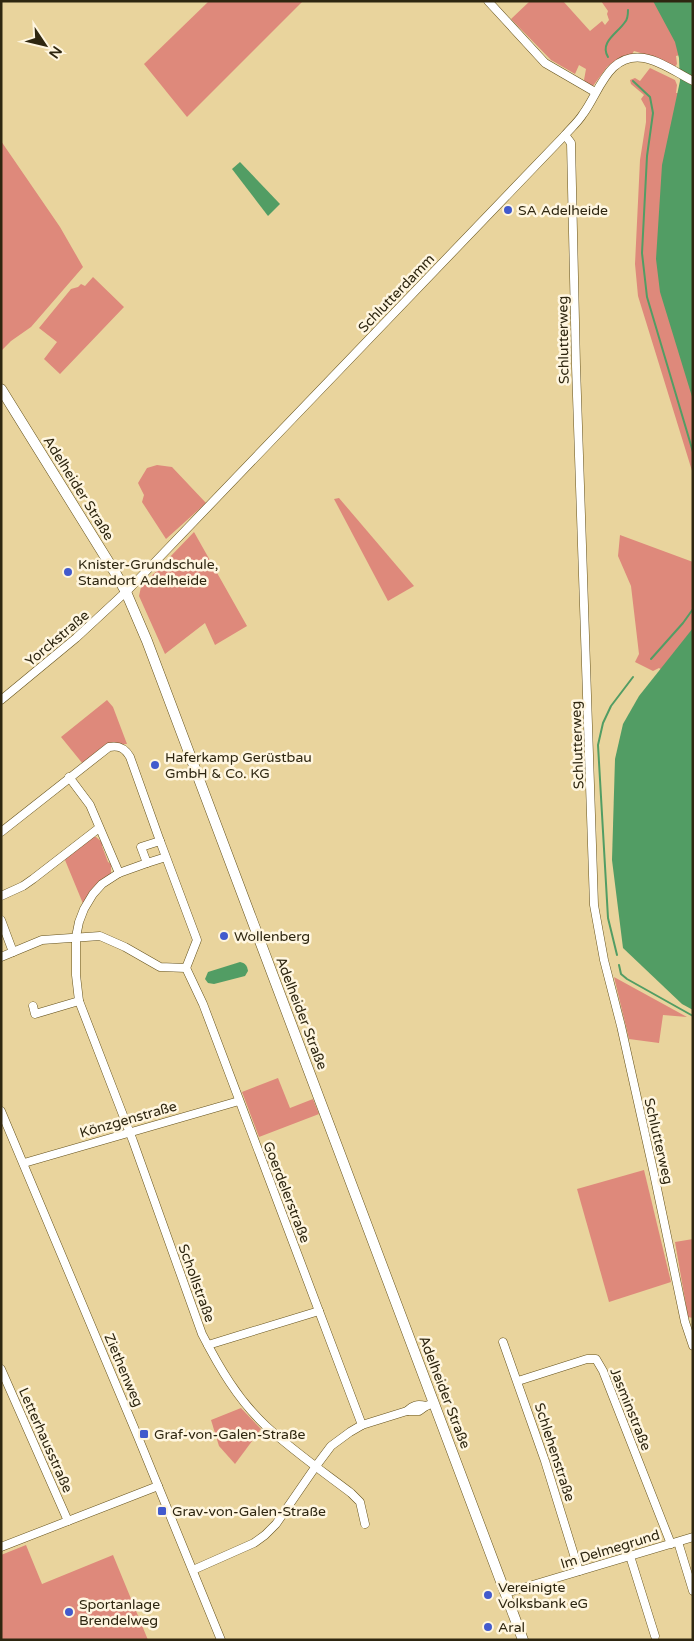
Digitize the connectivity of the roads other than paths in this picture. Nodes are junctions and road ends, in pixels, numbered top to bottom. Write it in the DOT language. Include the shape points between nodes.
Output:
graph roads {
  1 [pos="488,1"];
  2 [pos="693,81"];
  3 [pos="595,92"];
  4 [pos="565,135"];
  5 [pos="1,390"];
  6 [pos="126,592"];
  7 [pos="1,700"];
  8 [pos="69,777"];
  9 [pos="99,828"];
  10 [pos="1,832"];
  11 [pos="160,841"];
  12 [pos="166,857"];
  13 [pos="147,863"];
  14 [pos="118,873"];
  15 [pos="1,896"];
  16 [pos="1,920"];
  17 [pos="76,938"];
  18 [pos="13,952"];
  19 [pos="1,957"];
  20 [pos="186,968"];
  21 [pos="79,1002"];
  22 [pos="37,1023"];
  23 [pos="240,1101"];
  24 [pos="1,1111"];
  25 [pos="129,1132"];
  26 [pos="24,1163"];
  27 [pos="319,1311"];
  28 [pos="503,1342"];
  29 [pos="208,1345"];
  30 [pos="693,1346"];
  31 [pos="1,1369"];
  32 [pos="518,1381"];
  33 [pos="430,1404"];
  34 [pos="362,1426"];
  35 [pos="314,1469"];
  36 [pos="158,1486"];
  37 [pos="68,1521"];
  38 [pos="365,1524"];
  39 [pos="693,1537"];
  40 [pos="674,1543"];
  41 [pos="1,1547"];
  42 [pos="630,1556"];
  43 [pos="193,1570"];
  44 [pos="579,1572"];
  45 [pos="693,1591"];
  46 [pos="506,1593"];
  47 [pos="655,1636"];
  48 [pos="221,1640"];
  49 [pos="523,1640"];
  1 -- 3 [label="street" via="545,63"];
  2 -- 3 [label="street, Schlutterdamm" via="651,60 632,58 612,68"];
  3 -- 4 [label="street, Schlutterdamm" via="584,114"];
  4 -- 6 [label="street, Schlutterdamm"];
  4 -- 30 [label="street, Schlutterweg" via="571,143 594,905 685,1322"];
  5 -- 6 [label="main road, Adelheider Straße"];
  6 -- 7 [label="street, Yorckstraße"];
  6 -- 33 [label="main road, Adelheider Straße"];
  8 -- 9 [label="street" via="90,805"];
  8 -- 10 [label="street"];
  8 -- 11 [label="street" via="108,747 123,748 130,757"];
  9 -- 14 [label="street"];
  9 -- 15 [label="street" via="34,879"];
  11 -- 12 [label="street"];
  11 -- 13 [label="street" via="141,847"];
  12 -- 13 [label="street, Schollstraße"];
  12 -- 20 [label="street" via="197,940"];
  13 -- 14 [label="street, Schollstraße"];
  14 -- 17 [label="street, Schollstraße" via="93,894 84,908"];
  16 -- 18 [label="street"];
  17 -- 18 [label="street" via="42,940"];
  17 -- 20 [label="street" via="100,936 160,967"];
  17 -- 21 [label="street, Schollstraße"];
  18 -- 19 [label="street"];
  20 -- 23 [label="street, Goerdelerstraße"];
  21 -- 22 [label="street" via="34,1010"];
  21 -- 25 [label="street, Schollstraße"];
  23 -- 25 [label="street, Könzgenstraße"];
  23 -- 27 [label="street, Goerdelerstraße"];
  24 -- 26 [label="street, Ziethenweg"];
  25 -- 26 [label="street, Könzgenstraße"];
  25 -- 29 [label="street, Schollstraße"];
  26 -- 36 [label="street, Ziethenweg"];
  27 -- 29 [label="street"];
  27 -- 34 [label="street, Goerdelerstraße"];
  28 -- 32 [label="street, Schlehenstraße"];
  29 -- 35 [label="street, Schollstraße" via="223,1373 249,1408"];
  31 -- 37 [label="street, Letterhausstraße"];
  32 -- 40 [label="street, Jasminstraße" via="596,1359"];
  32 -- 44 [label="street, Schlehenstraße"];
  33 -- 34 [label="street" via="418,1404"];
  33 -- 46 [label="main road, Adelheider Straße"];
  34 -- 35 [label="street" via="331,1446"];
  35 -- 38 [label="street, Schollstraße" via="360,1502"];
  35 -- 43 [label="street" via="265,1535"];
  36 -- 37 [label="street"];
  36 -- 43 [label="street, Ziethenweg"];
  37 -- 41 [label="street"];
  39 -- 40 [label="street, Im Delmegrund"];
  40 -- 42 [label="street, Im Delmegrund"];
  40 -- 45 [label="street"];
  42 -- 44 [label="street, Im Delmegrund"];
  42 -- 47 [label="street"];
  43 -- 48 [label="street, Ziethenweg"];
  44 -- 46 [label="street, Im Delmegrund"];
  46 -- 49 [label="main road, Adelheider Straße"];
}
